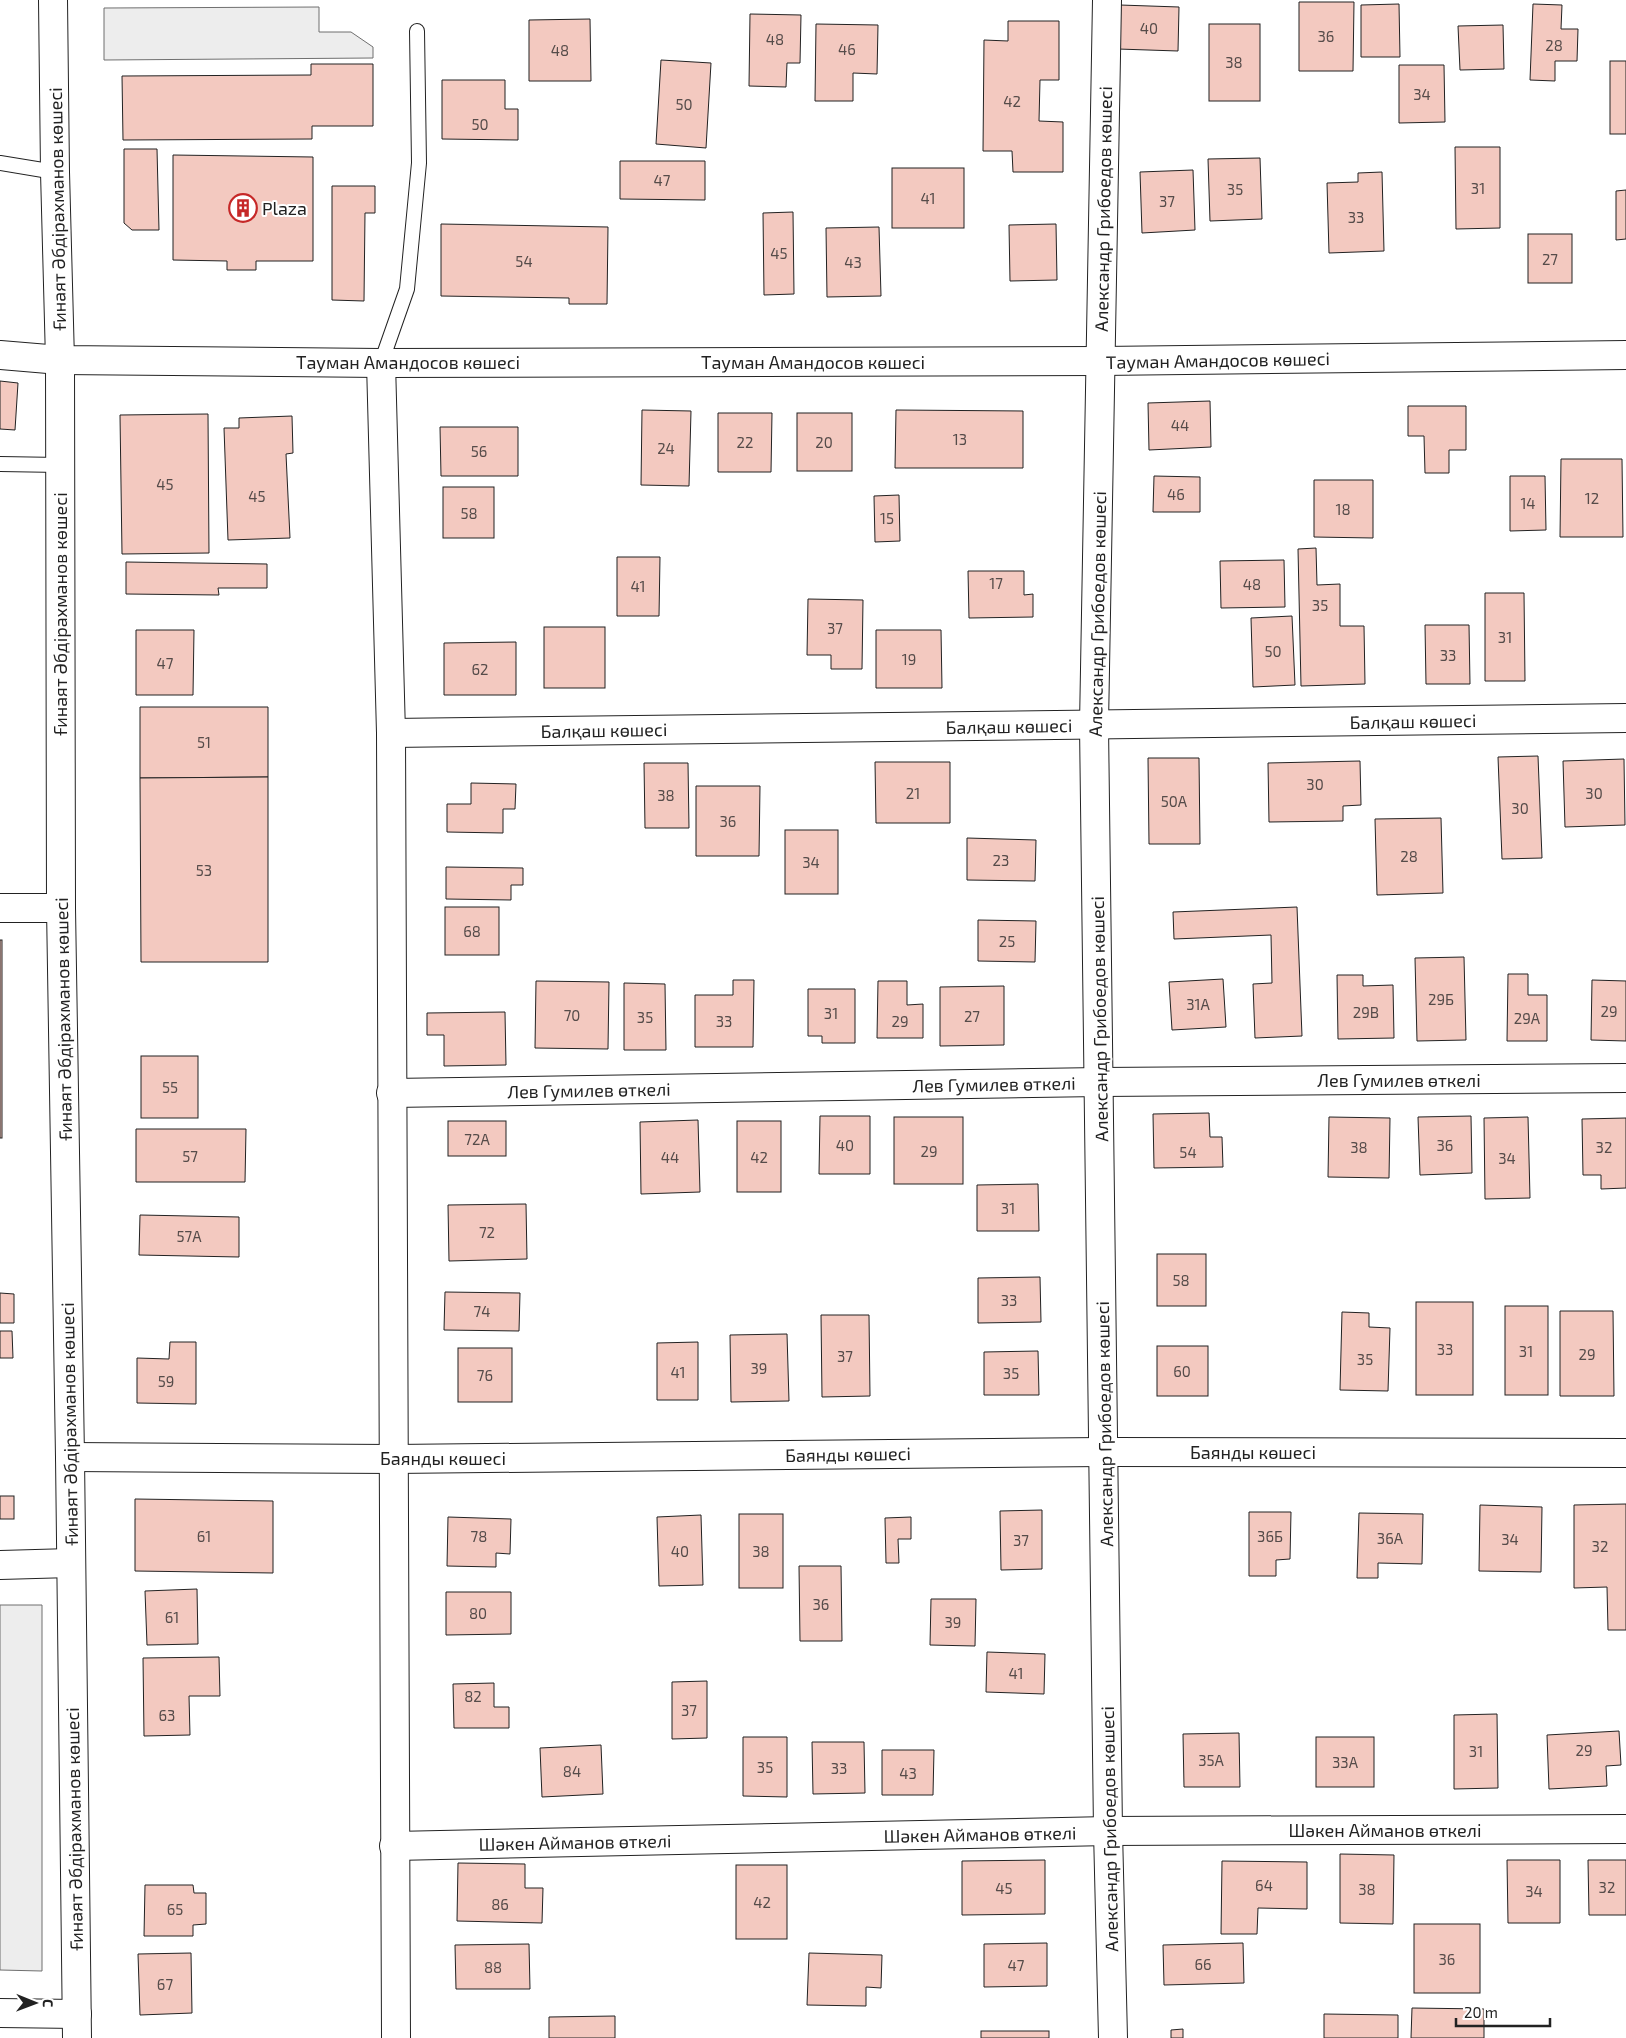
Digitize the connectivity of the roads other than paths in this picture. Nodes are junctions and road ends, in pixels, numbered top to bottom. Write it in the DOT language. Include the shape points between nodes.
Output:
graph roads {
  1 [pos="53,0"];
  2 [pos="1107,0"];
  3 [pos="417,31"];
  4 [pos="0,163"];
  5 [pos="55,172"];
  6 [pos="0,355"];
  7 [pos="1626,355"];
  8 [pos="60,360"];
  9 [pos="1101,361"];
  10 [pos="381,363"];
  11 [pos="0,464"];
  12 [pos="60,465"];
  13 [pos="1626,718"];
  14 [pos="1094,725"];
  15 [pos="391,733"];
  16 [pos="0,908"];
  17 [pos="61,908"];
  18 [pos="1626,1078"];
  19 [pos="1100,1082"];
  20 [pos="392,1093"];
  21 [pos="1104,1452"];
  22 [pos="1626,1453"];
  23 [pos="70,1458"];
  24 [pos="394,1458"];
  25 [pos="71,1563"];
  26 [pos="0,1565"];
  27 [pos="1626,1829"];
  28 [pos="1108,1832"];
  29 [pos="394,1846"];
  30 [pos="0,2013"];
  31 [pos="77,2026"];
  32 [pos="396,2038"];
  33 [pos="1113,2038"];
  1 -- 5 [label="street, Ғинаят Әбдірахманов көшесі"];
  2 -- 9 [label="street, Александр Грибоедов көшесі"];
  3 -- 10 [label="lane" via="419,163 407,288"];
  4 -- 5 [label="lane"];
  5 -- 8 [label="street, Ғинаят Әбдірахманов көшесі"];
  6 -- 8 [label="street, Тауман Амандосов көшесі"];
  7 -- 9 [label="street, Тауман Амандосов көшесі"];
  8 -- 10 [label="street, Тауман Амандосов көшесі"];
  8 -- 12 [label="street, Ғинаят Әбдірахманов көшесі"];
  9 -- 10 [label="street, Тауман Амандосов көшесі"];
  9 -- 14 [label="street, Александр Грибоедов көшесі"];
  10 -- 15 [label="street"];
  11 -- 12 [label="lane"];
  12 -- 17 [label="street, Ғинаят Әбдірахманов көшесі"];
  13 -- 14 [label="street, Балқаш көшесі"];
  14 -- 15 [label="street, Балқаш көшесі"];
  14 -- 19 [label="street, Александр Грибоедов көшесі"];
  15 -- 20 [label="street"];
  16 -- 17 [label="street"];
  17 -- 23 [label="street, Ғинаят Әбдірахманов көшесі"];
  18 -- 19 [label="street, Лев Гумилев өткелі"];
  19 -- 20 [label="street, Лев Гумилев өткелі"];
  19 -- 21 [label="street, Александр Грибоедов көшесі"];
  20 -- 24 [label="street"];
  21 -- 22 [label="street, Баянды көшесі"];
  21 -- 24 [label="street, Баянды көшесі"];
  21 -- 28 [label="street, Александр Грибоедов көшесі"];
  23 -- 24 [label="street, Баянды көшесі"];
  23 -- 25 [label="street, Ғинаят Әбдірахманов көшесі"];
  24 -- 29 [label="street"];
  25 -- 26 [label="street"];
  25 -- 31 [label="street, Ғинаят Әбдірахманов көшесі"];
  27 -- 28 [label="street, Шәкен Айманов өткелі"];
  28 -- 29 [label="street, Шәкен Айманов өткелі"];
  28 -- 33 [label="street, Александр Грибоедов көшесі"];
  29 -- 32 [label="street"];
  30 -- 31 [label="street"];
}
